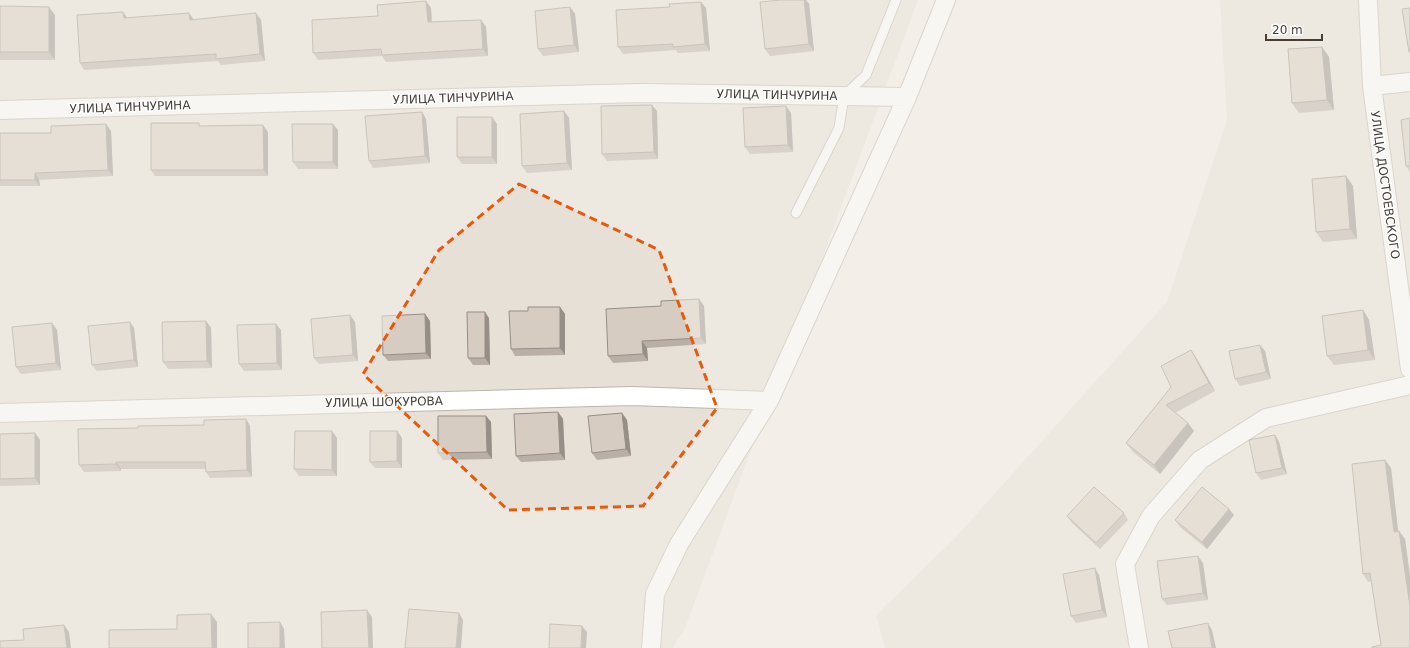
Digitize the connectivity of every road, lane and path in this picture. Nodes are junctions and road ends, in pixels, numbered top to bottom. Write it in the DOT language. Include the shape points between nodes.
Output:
graph roads {
  1 [pos="896,0"];
  2 [pos="946,0"];
  3 [pos="1368,0"];
  4 [pos="1410,82"];
  5 [pos="1372,86"];
  6 [pos="844,96"];
  7 [pos="907,97"];
  8 [pos="0,110"];
  9 [pos="796,213"];
  10 [pos="1410,369"];
  11 [pos="1410,385"];
  12 [pos="769,401"];
  13 [pos="0,413"];
  14 [pos="651,648"];
  15 [pos="1139,648"];
  1 -- 6 [label="lane" via="866,75"];
  2 -- 7 [label="street"];
  3 -- 5 [label="street, УЛИЦА ДОСТОЕВСКОГО"];
  4 -- 5 [label="street"];
  5 -- 10 [label="street, УЛИЦА ДОСТОЕВСКОГО"];
  6 -- 7 [label="street, УЛИЦА ТИНЧУРИНА"];
  6 -- 8 [label="street, УЛИЦА ТИНЧУРИНА" via="641,93"];
  6 -- 9 [label="lane" via="839,128"];
  7 -- 12 [label="street"];
  11 -- 15 [label="street" via="1266,418 1200,460 1151,516 1125,564"];
  12 -- 13 [label="street, УЛИЦА ШОКУРОВА" via="632,396"];
  12 -- 14 [label="street" via="679,544 655,594"];
}
